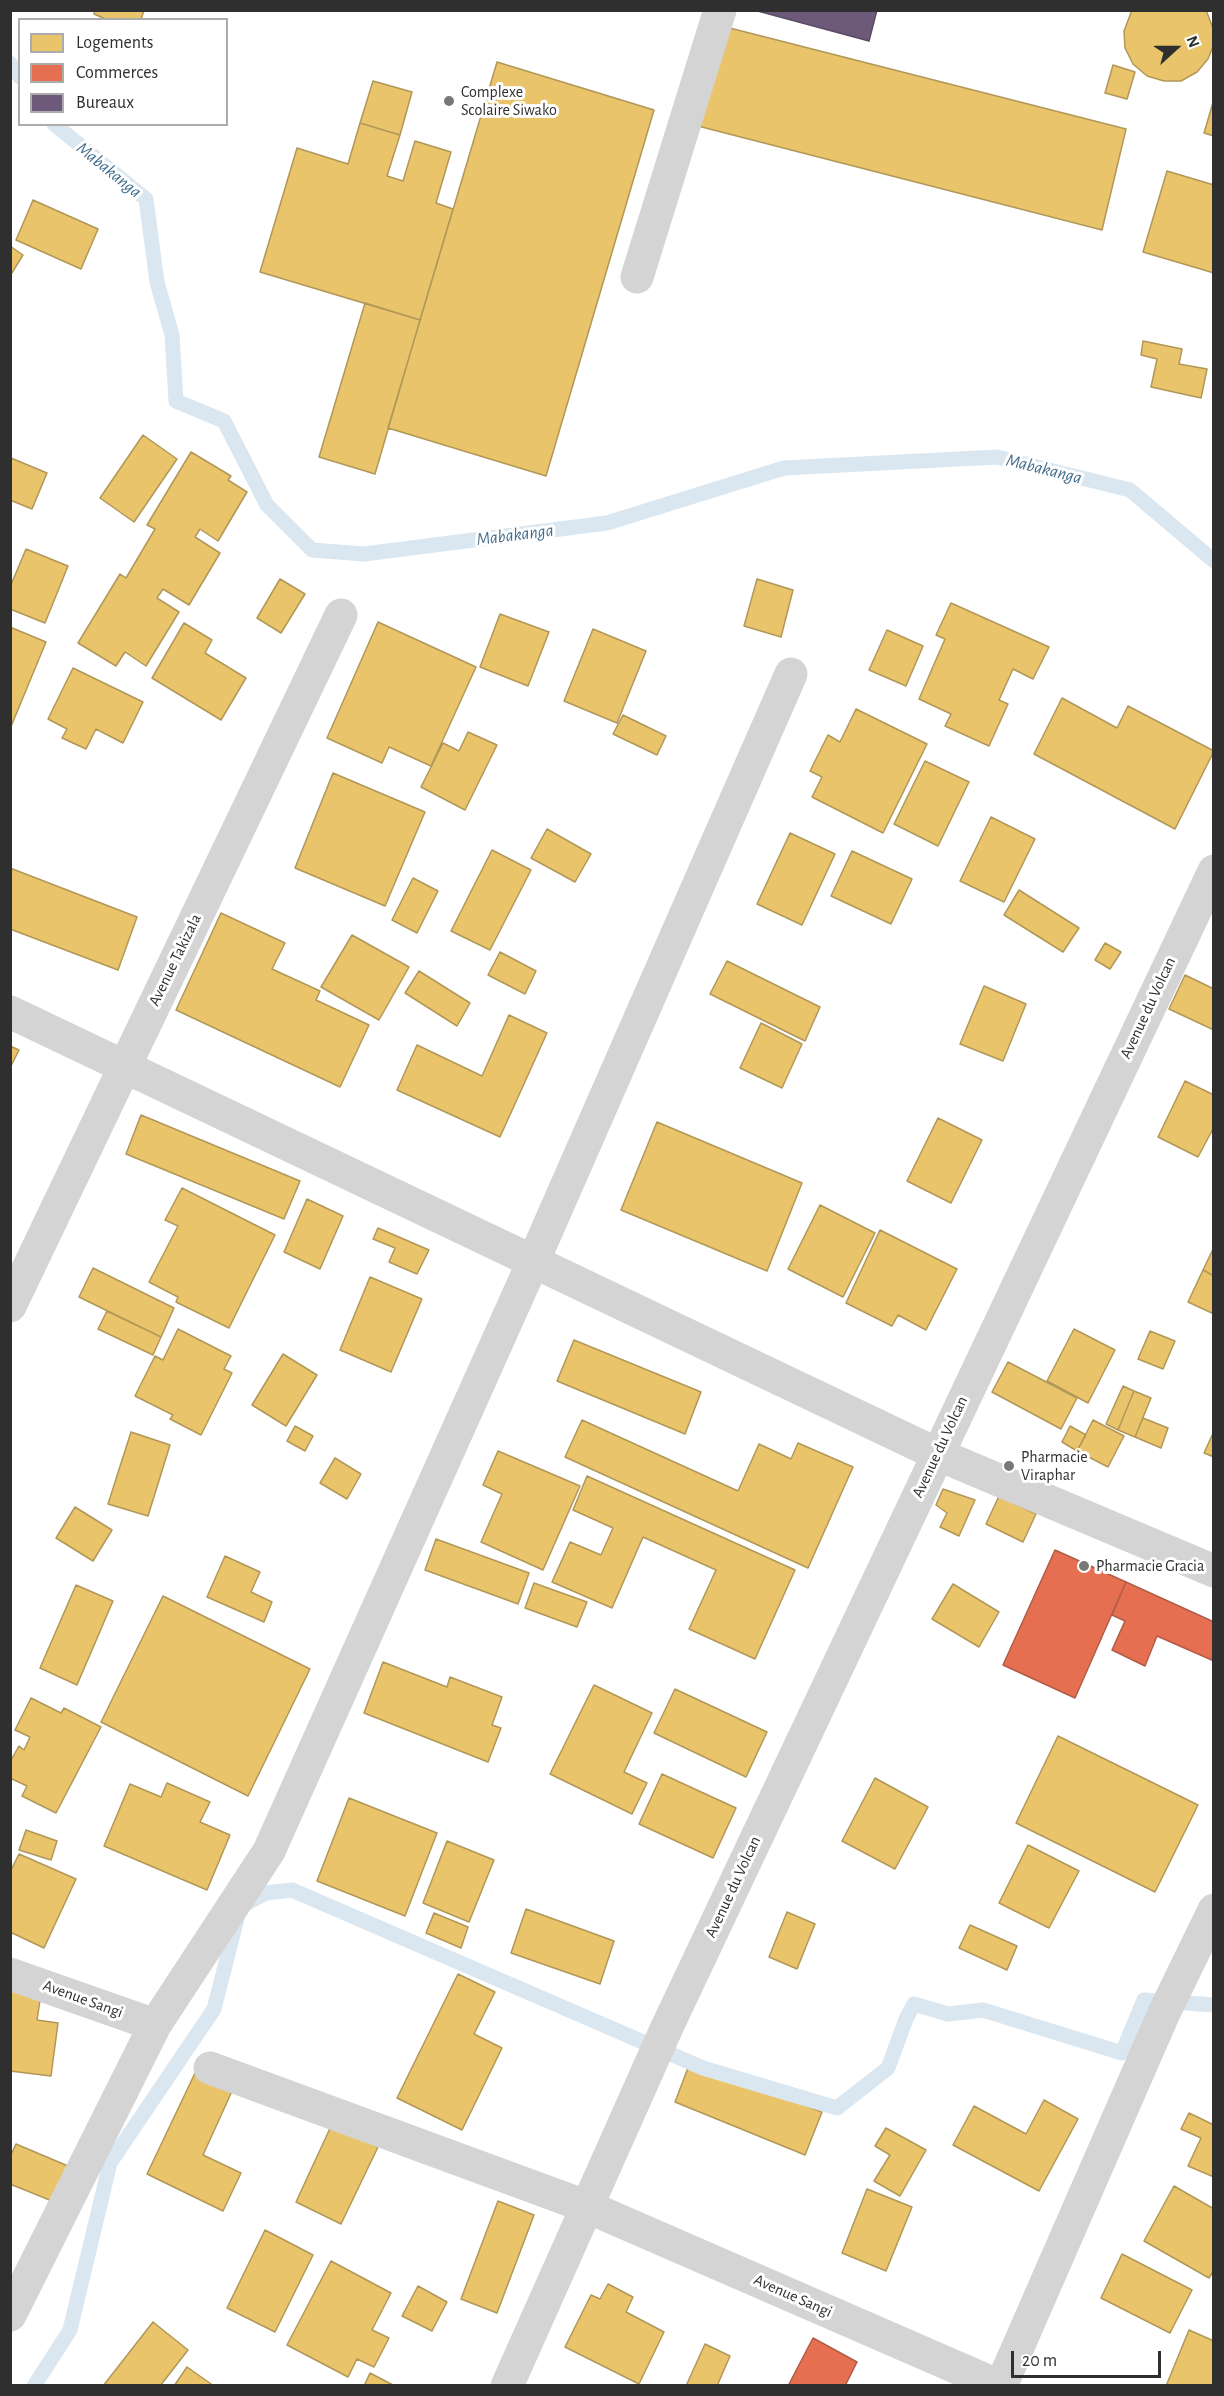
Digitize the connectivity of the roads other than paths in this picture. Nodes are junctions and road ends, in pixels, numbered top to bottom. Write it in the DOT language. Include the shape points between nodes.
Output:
graph roads {
  1 [pos="720,10"];
  2 [pos="638,277"];
  3 [pos="341,615"];
  4 [pos="791,674"];
  5 [pos="1214,871"];
  6 [pos="10,1012"];
  7 [pos="124,1067"];
  8 [pos="533,1262"];
  9 [pos="10,1306"];
  10 [pos="937,1454"];
  11 [pos="1214,1571"];
  12 [pos="1214,1910"];
  13 [pos="10,1974"];
  14 [pos="155,2025"];
  15 [pos="210,2068"];
  16 [pos="588,2206"];
  17 [pos="10,2315"];
  18 [pos="507,2385"];
  19 [pos="1000,2385"];
  1 -- 2 [label="street"];
  3 -- 7 [label="street, Avenue Takizala"];
  4 -- 8 [label="street"];
  5 -- 10 [label="street, Avenue du Volcan"];
  6 -- 7 [label="street"];
  7 -- 8 [label="street"];
  7 -- 9 [label="street, Avenue Takizala"];
  8 -- 10 [label="street"];
  8 -- 14 [label="street" via="269,1851"];
  10 -- 11 [label="street"];
  10 -- 16 [label="street, Avenue du Volcan" via="668,2025"];
  12 -- 19 [label="street" via="1164,2013"];
  13 -- 14 [label="street, Avenue Sangi"];
  14 -- 17 [label="street"];
  15 -- 16 [label="street, Avenue Sangi"];
  16 -- 18 [label="street"];
  16 -- 19 [label="street, Avenue Sangi"];
}
